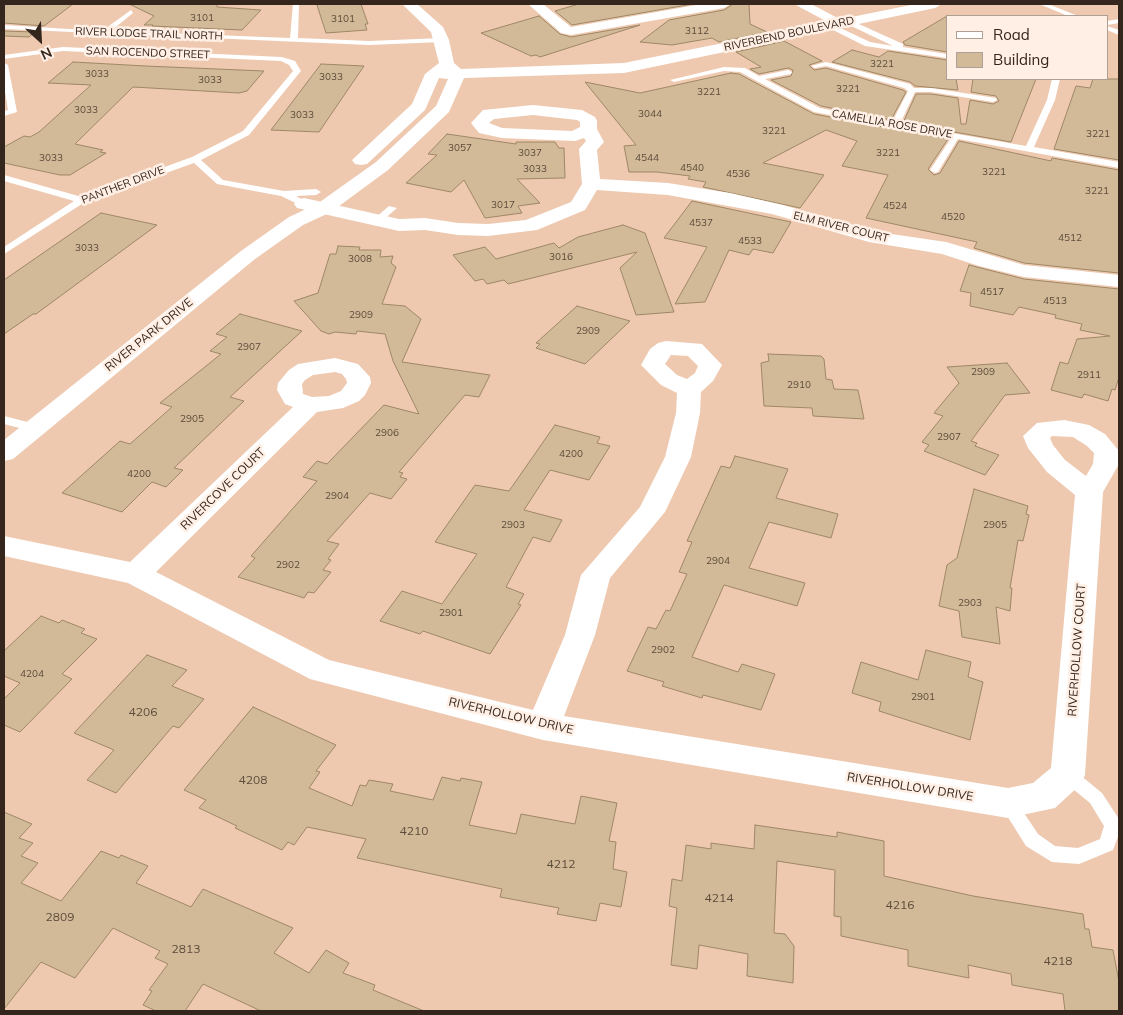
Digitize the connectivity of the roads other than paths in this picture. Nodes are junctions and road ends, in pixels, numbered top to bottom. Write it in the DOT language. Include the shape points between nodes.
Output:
graph roads {
  1 [pos="296,4"];
  2 [pos="409,4"];
  3 [pos="535,4"];
  4 [pos="724,4"];
  5 [pos="801,4"];
  6 [pos="934,4"];
  7 [pos="1042,4"];
  8 [pos="131,12"];
  9 [pos="1071,15"];
  10 [pos="840,24"];
  11 [pos="4,27"];
  12 [pos="104,33"];
  13 [pos="878,35"];
  14 [pos="857,39"];
  15 [pos="294,40"];
  16 [pos="442,40"];
  17 [pos="905,50"];
  18 [pos="946,56"];
  19 [pos="4,57"];
  20 [pos="292,64"];
  21 [pos="4,65"];
  22 [pos="815,66"];
  23 [pos="446,71"];
  24 [pos="788,72"];
  25 [pos="760,78"];
  26 [pos="674,80"];
  27 [pos="1056,80"];
  28 [pos="912,90"];
  29 [pos="992,100"];
  30 [pos="4,113"];
  31 [pos="895,124"];
  32 [pos="956,136"];
  33 [pos="584,138"];
  34 [pos="1029,148"];
  35 [pos="195,159"];
  36 [pos="1119,165"];
  37 [pos="935,170"];
  38 [pos="4,178"];
  39 [pos="340,182"];
  40 [pos="591,184"];
  41 [pos="284,194"];
  42 [pos="82,200"];
  43 [pos="310,206"];
  44 [pos="385,214"];
  45 [pos="4,251"];
  46 [pos="1119,281"];
  47 [pos="689,390"];
  48 [pos="310,404"];
  49 [pos="4,420"];
  50 [pos="35,428"];
  51 [pos="4,453"];
  52 [pos="1089,492"];
  53 [pos="4,546"];
  54 [pos="136,574"];
  55 [pos="543,726"];
  56 [pos="1068,775"];
  57 [pos="1008,803"];
  1 -- 15 [label="lane"];
  2 -- 16 [label="street" via="438,30"];
  3 -- 4 [label="street" via="566,30"];
  5 -- 10 [label="street"];
  6 -- 10 [label="street, RIVERBEND BOULEVARD"];
  7 -- 9 [label="lane"];
  8 -- 12 [label="lane"];
  10 -- 13 [label="lane"];
  10 -- 14 [label="lane"];
  10 -- 23 [label="street, RIVERBEND BOULEVARD" via="624,68"];
  11 -- 12 [label="lane, RIVER LODGE TRAIL NORTH"];
  12 -- 15 [label="lane, RIVER LODGE TRAIL NORTH"];
  13 -- 14 [label="lane"];
  13 -- 17 [label="lane"];
  14 -- 17 [label="lane" via="879,47"];
  15 -- 16 [label="lane, RIVER LODGE TRAIL NORTH" via="369,44"];
  16 -- 23 [label="street"];
  17 -- 18 [label="lane"];
  19 -- 20 [label="lane, SAN ROCENDO STREET" via="63,49 282,59"];
  20 -- 35 [label="lane, PANTHER DRIVE" via="297,71 246,133"];
  21 -- 30 [label="lane" via="13,112"];
  22 -- 28 [label="lane" via="826,64"];
  23 -- 39 [label="street" via="419,106"];
  23 -- 39 [label="street" via="443,108 392,158"];
  24 -- 25 [label="lane"];
  25 -- 26 [label="lane, CAMELLIA ROSE DRIVE" via="731,69"];
  25 -- 31 [label="lane, CAMELLIA ROSE DRIVE" via="817,110"];
  27 -- 34 [label="lane" via="1051,100"];
  28 -- 29 [label="lane"];
  28 -- 31 [label="lane"];
  31 -- 32 [label="lane, CAMELLIA ROSE DRIVE"];
  32 -- 34 [label="lane, CAMELLIA ROSE DRIVE"];
  32 -- 37 [label="lane"];
  33 -- 33 [label="street" via="590,121 582,115 566,112 501,112 489,114 480,123 484,129 502,133"];
  33 -- 40 [label="street"];
  34 -- 36 [label="lane, CAMELLIA ROSE DRIVE"];
  35 -- 41 [label="lane" via="220,182"];
  35 -- 42 [label="lane, PANTHER DRIVE"];
  38 -- 42 [label="lane"];
  39 -- 43 [label="street"];
  39 -- 44 [label="street"];
  40 -- 44 [label="street" via="578,206 530,226 488,230 399,225"];
  40 -- 46 [label="street, ELM RIVER COURT" via="668,189 730,199 876,238 946,248 1024,271"];
  41 -- 43 [label="lane"];
  41 -- 43 [label="lane"];
  42 -- 45 [label="lane, PANTHER DRIVE"];
  43 -- 44 [label="street"];
  43 -- 50 [label="street, RIVER PARK DRIVE"];
  47 -- 55 [label="street" via="688,413 678,458 651,512 596,575 580,635"];
  48 -- 54 [label="street, RIVERCOVE COURT"];
  49 -- 50 [label="lane"];
  50 -- 51 [label="street, RIVER PARK DRIVE"];
  52 -- 56 [label="street, RIVERHOLLOW COURT"];
  53 -- 54 [label="street, RIVERHOLLOW DRIVE"];
  54 -- 55 [label="street, RIVERHOLLOW DRIVE" via="321,670"];
  55 -- 57 [label="street, RIVERHOLLOW DRIVE"];
  56 -- 57 [label="street, RIVERHOLLOW DRIVE" via="1042,797"];
  56 -- 57 [label="lane" via="1096,798 1112,825 1107,844 1078,856 1052,854 1032,840"];
}
